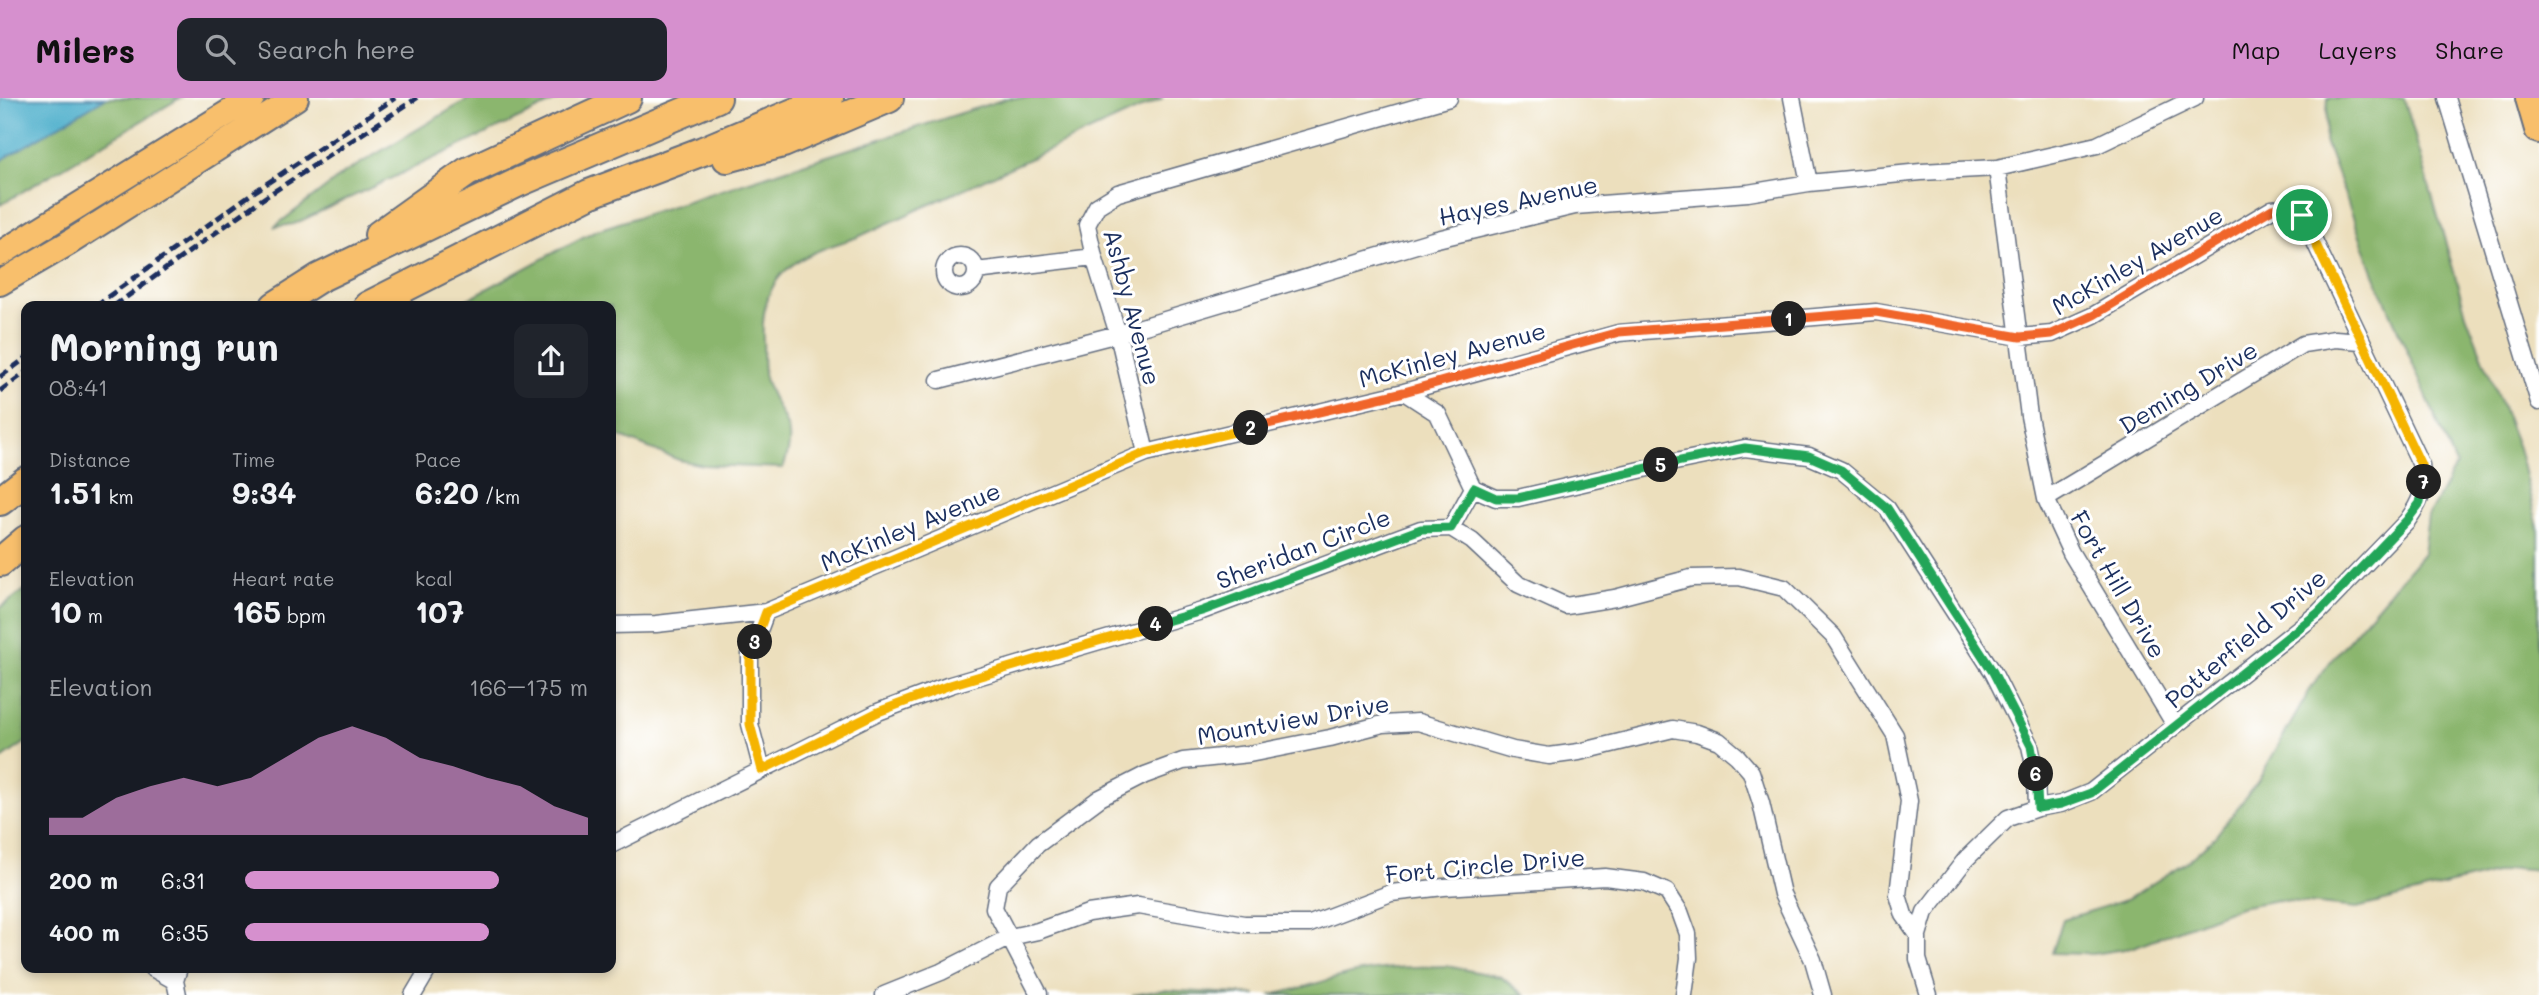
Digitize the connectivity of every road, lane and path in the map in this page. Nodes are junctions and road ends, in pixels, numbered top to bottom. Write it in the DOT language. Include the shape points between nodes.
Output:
graph roads {
  1 [pos="252,98"];
  2 [pos="296,98"];
  3 [pos="627,98"];
  4 [pos="716,98"];
  5 [pos="829,98"];
  6 [pos="889,98"];
  7 [pos="1449,98"];
  8 [pos="1792,98"];
  9 [pos="2195,98"];
  10 [pos="2447,98"];
  11 [pos="2530,98"];
  12 [pos="2539,129"];
  13 [pos="1997,168"];
  14 [pos="1809,183"];
  15 [pos="589,194"];
  16 [pos="2302,215"];
  17 [pos="0,254"];
  18 [pos="1094,257"];
  19 [pos="976,271"];
  20 [pos="319,278"];
  21 [pos="0,283"];
  22 [pos="283,301"];
  23 [pos="378,301"];
  24 [pos="1118,334"];
  25 [pos="2020,337"];
  26 [pos="2361,341"];
  27 [pos="939,380"];
  28 [pos="1404,392"];
  29 [pos="2539,402"];
  30 [pos="1146,453"];
  31 [pos="21,485"];
  32 [pos="1474,488"];
  33 [pos="2046,499"];
  34 [pos="0,501"];
  35 [pos="1451,528"];
  36 [pos="21,544"];
  37 [pos="0,562"];
  38 [pos="766,612"];
  39 [pos="616,625"];
  40 [pos="2175,725"];
  41 [pos="762,770"];
  42 [pos="2038,808"];
  43 [pos="616,843"];
  44 [pos="1918,935"];
  45 [pos="1010,937"];
  46 [pos="426,973"];
  47 [pos="1039,994"];
  48 [pos="413,995"];
  49 [pos="884,995"];
  50 [pos="1684,995"];
  51 [pos="1823,995"];
  52 [pos="1929,995"];
  1 -- 17 [label="main road"];
  2 -- 21 [label="main road"];
  3 -- 20 [label="highway" via="467,172"];
  4 -- 20 [label="highway" via="519,182"];
  5 -- 15 [label="highway"];
  6 -- 15 [label="highway" via="783,143"];
  7 -- 18 [label="street, Ashby Avenue" via="1118,193 1097,206 1087,225"];
  8 -- 14 [label="street"];
  9 -- 13 [label="street, Hayes Avenue" via="2096,145"];
  10 -- 29 [label="street"];
  11 -- 12 [label="highway"];
  13 -- 14 [label="street, Hayes Avenue"];
  13 -- 25 [label="street, Fort Hill Drive"];
  14 -- 24 [label="street, Hayes Avenue" via="1748,193 1575,206 1433,240"];
  15 -- 23 [label="highway"];
  16 -- 25 [label="street, McKinley Avenue" via="2289,207 2272,209 2094,315 2052,334"];
  16 -- 26 [label="street, Potterfield Drive"];
  18 -- 19 [label="street"];
  18 -- 24 [label="street, Ashby Avenue"];
  20 -- 22 [label="highway"];
  24 -- 27 [label="street, Hayes Avenue"];
  24 -- 30 [label="street, Ashby Avenue"];
  25 -- 28 [label="street, McKinley Avenue" via="1876,312 1619,332"];
  25 -- 33 [label="street, Fort Hill Drive" via="2029,416"];
  26 -- 33 [label="street, Deming Drive" via="2303,344"];
  26 -- 40 [label="street, Potterfield Drive" via="2421,465 2424,485 2420,503 2318,613"];
  28 -- 30 [label="street, McKinley Avenue"];
  28 -- 32 [label="street" via="1437,414"];
  30 -- 38 [label="street, McKinley Avenue"];
  31 -- 34 [label="highway"];
  32 -- 35 [label="street"];
  32 -- 42 [label="street" via="1496,498 1518,498 1745,448 1809,456 1841,470 1887,508 1993,672 2031,746"];
  33 -- 40 [label="street, Fort Hill Drive" via="2071,553"];
  35 -- 41 [label="street, Sheridan Circle" via="1421,529 1202,611 950,685 878,712"];
  35 -- 44 [label="street" via="1518,584 1566,606 1691,578 1739,577 1784,588 1833,636 1895,735 1909,801 1898,895 1904,915"];
  36 -- 37 [label="highway"];
  38 -- 39 [label="street, McKinley Avenue"];
  38 -- 41 [label="street" via="750,654 750,724"];
  40 -- 42 [label="street, Potterfield Drive" via="2091,793"];
  41 -- 43 [label="street, Sheridan Circle"];
  42 -- 44 [label="street, Potterfield Drive" via="2007,818 1966,859 1925,912"];
  44 -- 52 [label="street" via="1918,958"];
  45 -- 47 [label="street, Mountview Drive"];
  45 -- 49 [label="street, Fort Circle Drive"];
  45 -- 50 [label="street, Fort Circle Drive" via="1088,913 1138,906 1244,924 1310,924 1391,892 1605,877 1644,882 1667,892 1688,934"];
  45 -- 51 [label="street, Mountview Drive" via="994,908 998,886 1038,844 1100,797 1183,761 1249,754 1383,724 1418,722 1549,756 1673,729 1719,741 1751,772 1782,894 1813,960"];
  46 -- 48 [label="street"];
}
